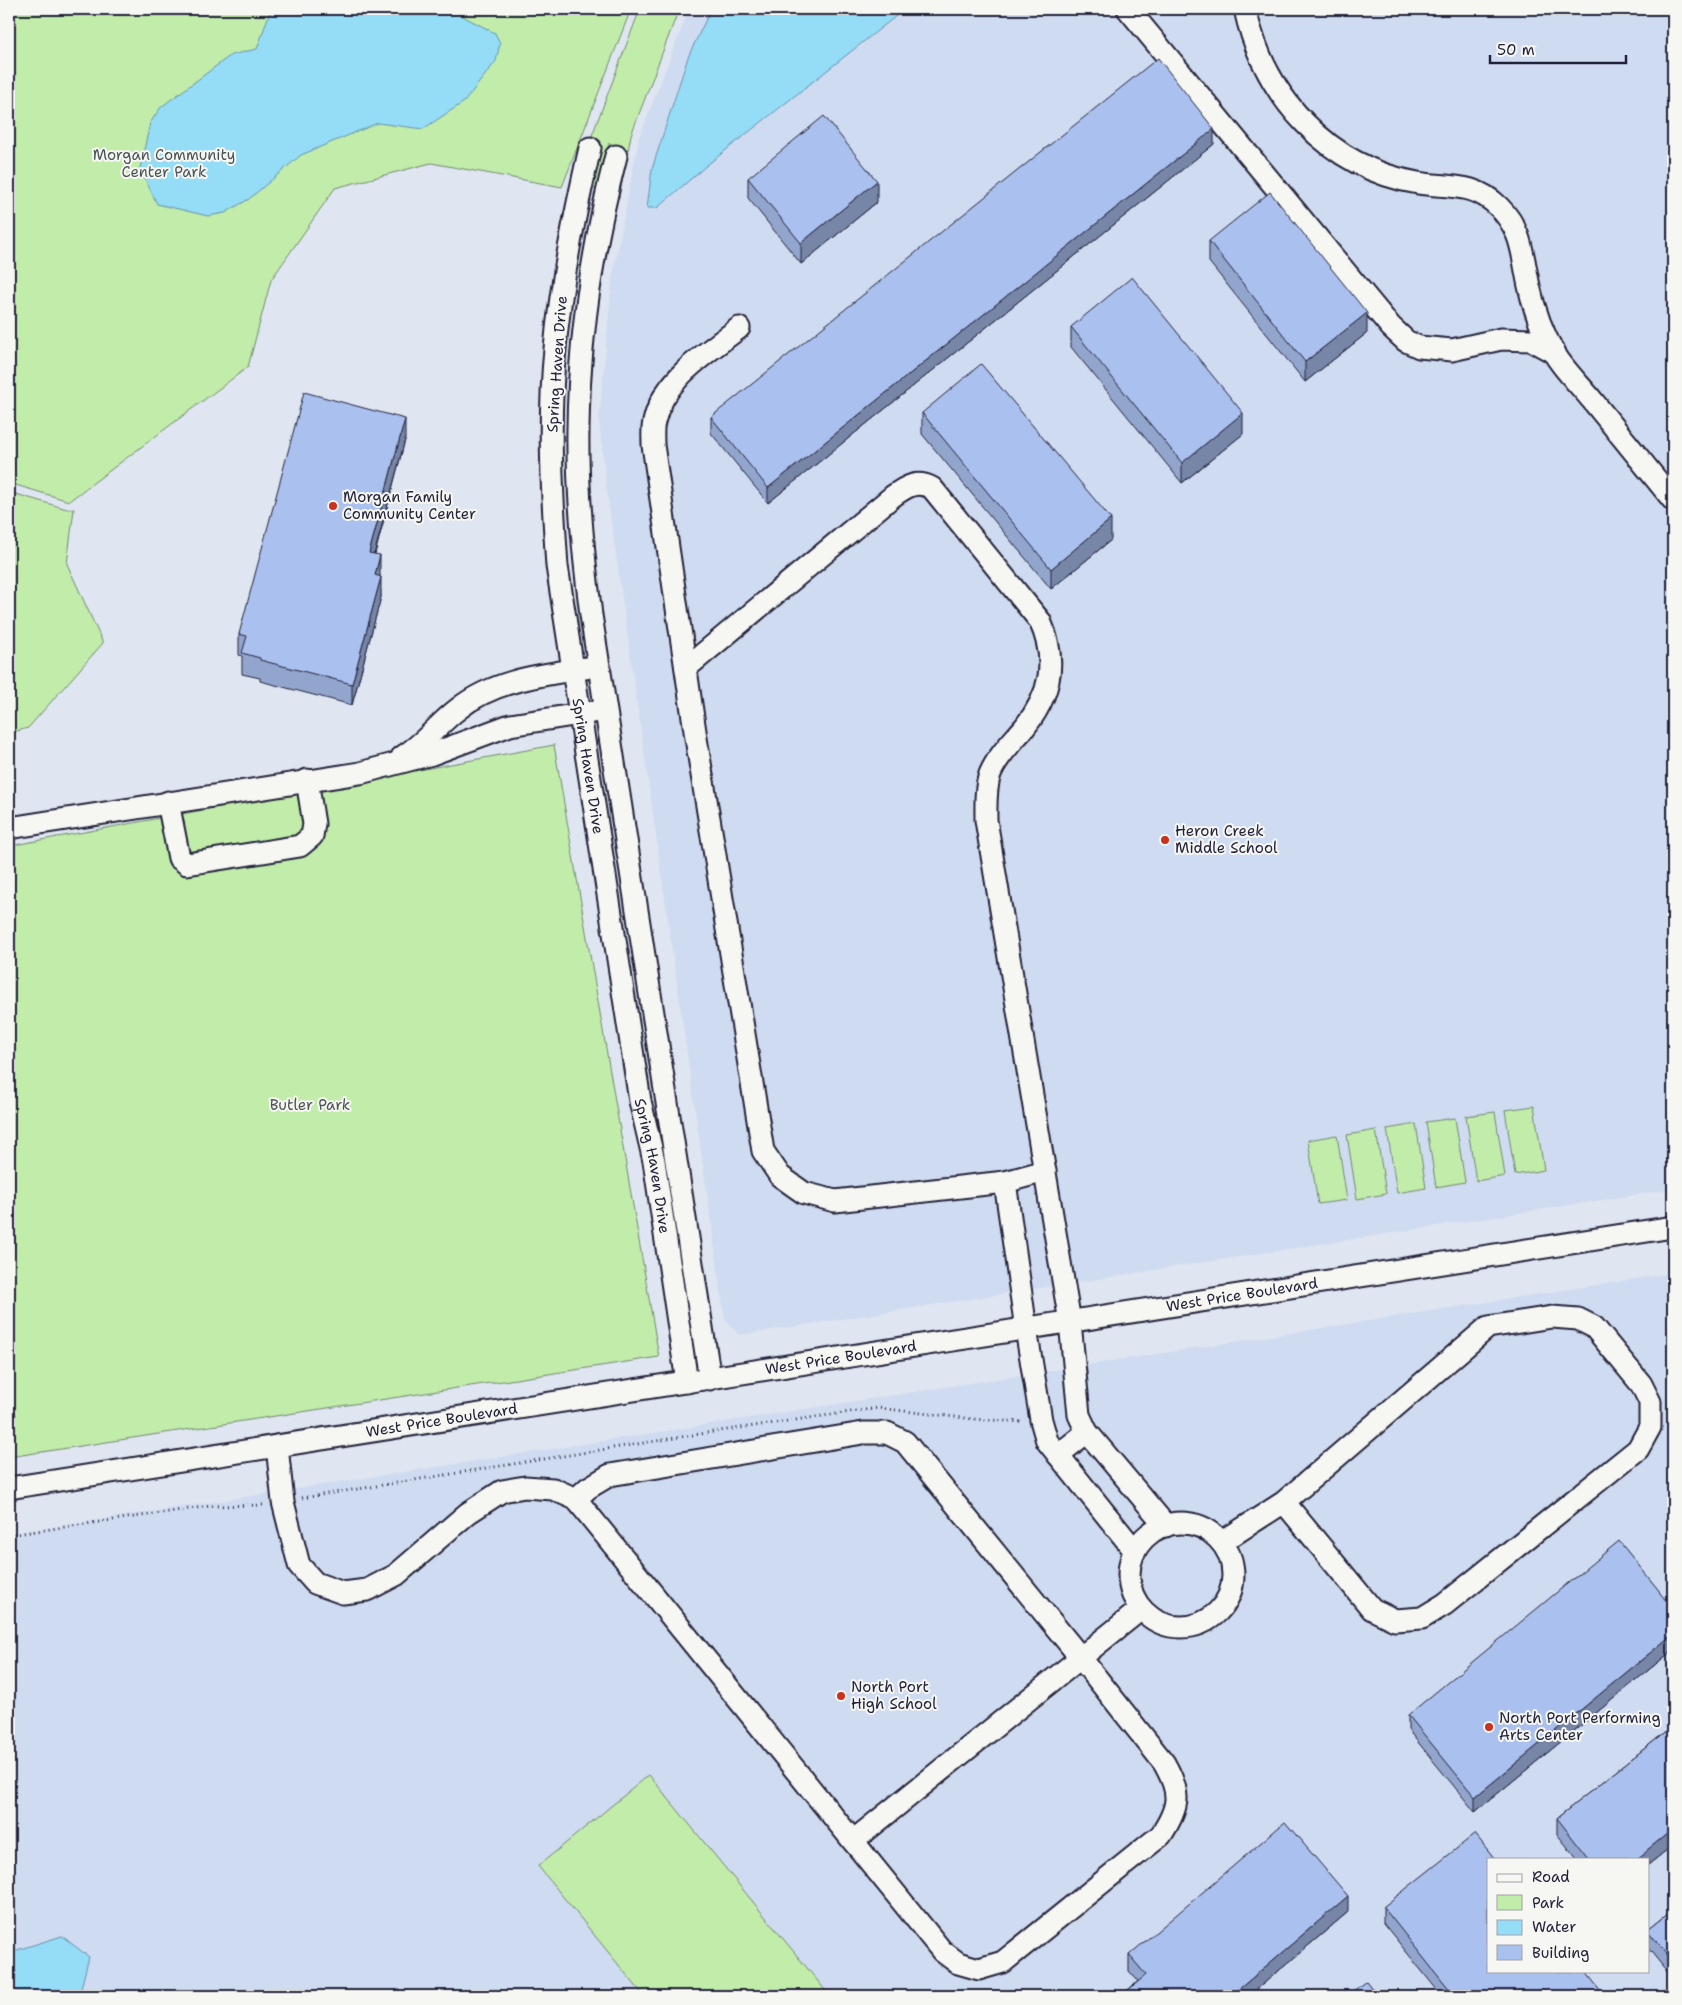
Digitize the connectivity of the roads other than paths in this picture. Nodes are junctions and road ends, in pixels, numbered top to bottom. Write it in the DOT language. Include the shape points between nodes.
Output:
graph roads {
  1 [pos="1128,9"];
  2 [pos="1245,9"];
  3 [pos="590,148"];
  4 [pos="616,156"];
  5 [pos="739,328"];
  6 [pos="1554,353"];
  7 [pos="1673,500"];
  8 [pos="599,666"];
  9 [pos="686,668"];
  10 [pos="572,670"];
  11 [pos="606,710"];
  12 [pos="579,714"];
  13 [pos="390,765"];
  14 [pos="307,780"];
  15 [pos="168,802"];
  16 [pos="9,828"];
  17 [pos="1045,1171"];
  18 [pos="1005,1182"];
  19 [pos="1673,1227"];
  20 [pos="1070,1322"];
  21 [pos="1026,1329"];
  22 [pos="710,1379"];
  23 [pos="687,1382"];
  24 [pos="1087,1432"];
  25 [pos="277,1446"];
  26 [pos="1058,1455"];
  27 [pos="9,1488"];
  28 [pos="576,1499"];
  29 [pos="1284,1502"];
  30 [pos="1166,1526"];
  31 [pos="1222,1542"];
  32 [pos="1135,1551"];
  33 [pos="1141,1609"];
  34 [pos="1080,1657"];
  35 [pos="853,1841"];
  1 -- 6 [label="street" via="1391,327 1406,341 1419,347 1452,350 1501,339 1530,340"];
  2 -- 6 [label="street" via="1265,69 1282,95 1321,139 1354,163 1417,183 1464,187 1483,193 1499,207 1519,235 1537,314"];
  3 -- 10 [label="street, Spring Haven Drive" via="564,277 555,351 551,429 557,566"];
  4 -- 8 [label="street, Spring Haven Drive" via="601,214 589,292 578,430 579,503"];
  5 -- 9 [label="street" via="672,384 654,422 653,445"];
  6 -- 7 [label="street"];
  8 -- 10 [label="street"];
  8 -- 11 [label="street, Spring Haven Drive"];
  9 -- 17 [label="street" via="893,496 915,484 924,483 932,488 1029,605 1048,638 1049,676 1039,708 990,774 986,791 986,820"];
  9 -- 18 [label="street" via="759,1135 771,1165 780,1176 804,1193 836,1201"];
  10 -- 12 [label="street, Spring Haven Drive"];
  10 -- 13 [label="street" via="491,689 460,708 425,741"];
  11 -- 12 [label="street"];
  11 -- 22 [label="street, Spring Haven Drive"];
  12 -- 13 [label="street" via="510,725 432,754"];
  12 -- 23 [label="street, Spring Haven Drive" via="640,1102 654,1161"];
  13 -- 14 [label="street"];
  14 -- 15 [label="street"];
  14 -- 15 [label="street" via="314,824 312,836 300,846 187,864 179,858"];
  15 -- 16 [label="street"];
  17 -- 18 [label="street"];
  17 -- 20 [label="street"];
  18 -- 21 [label="street"];
  19 -- 20 [label="street, West Price Boulevard"];
  20 -- 21 [label="street, West Price Boulevard"];
  20 -- 24 [label="street" via="1079,1415"];
  21 -- 22 [label="street, West Price Boulevard"];
  21 -- 26 [label="street" via="1041,1420 1047,1441"];
  22 -- 23 [label="street, West Price Boulevard"];
  23 -- 25 [label="street, West Price Boulevard"];
  24 -- 26 [label="street"];
  24 -- 30 [label="street"];
  25 -- 27 [label="street, West Price Boulevard"];
  25 -- 28 [label="street" via="283,1502 299,1566 315,1583 343,1593 367,1590 396,1575 468,1513 502,1491 525,1487 553,1489"];
  26 -- 32 [label="street"];
  28 -- 34 [label="street" via="610,1475 863,1433 887,1433 904,1442"];
  28 -- 35 [label="street"];
  29 -- 29 [label="street" via="1372,1609 1395,1620 1422,1618 1445,1604 1638,1449 1650,1427 1650,1402 1640,1384 1594,1327 1578,1319 1552,1317 1488,1327"];
  29 -- 31 [label="street"];
  30 -- 31 [label="street" via="1186,1523 1206,1529"];
  30 -- 32 [label="street" via="1148,1535"];
  31 -- 33 [label="street" via="1231,1560 1233,1580 1227,1600 1214,1616 1196,1625 1176,1628 1157,1622"];
  32 -- 33 [label="street" via="1129,1571 1131,1591"];
  33 -- 34 [label="street"];
  34 -- 35 [label="street"];
  34 -- 35 [label="street" via="1164,1763 1174,1781 1177,1802 1172,1819 1161,1835 1003,1962 979,1969 958,1963 942,1951"];
}
